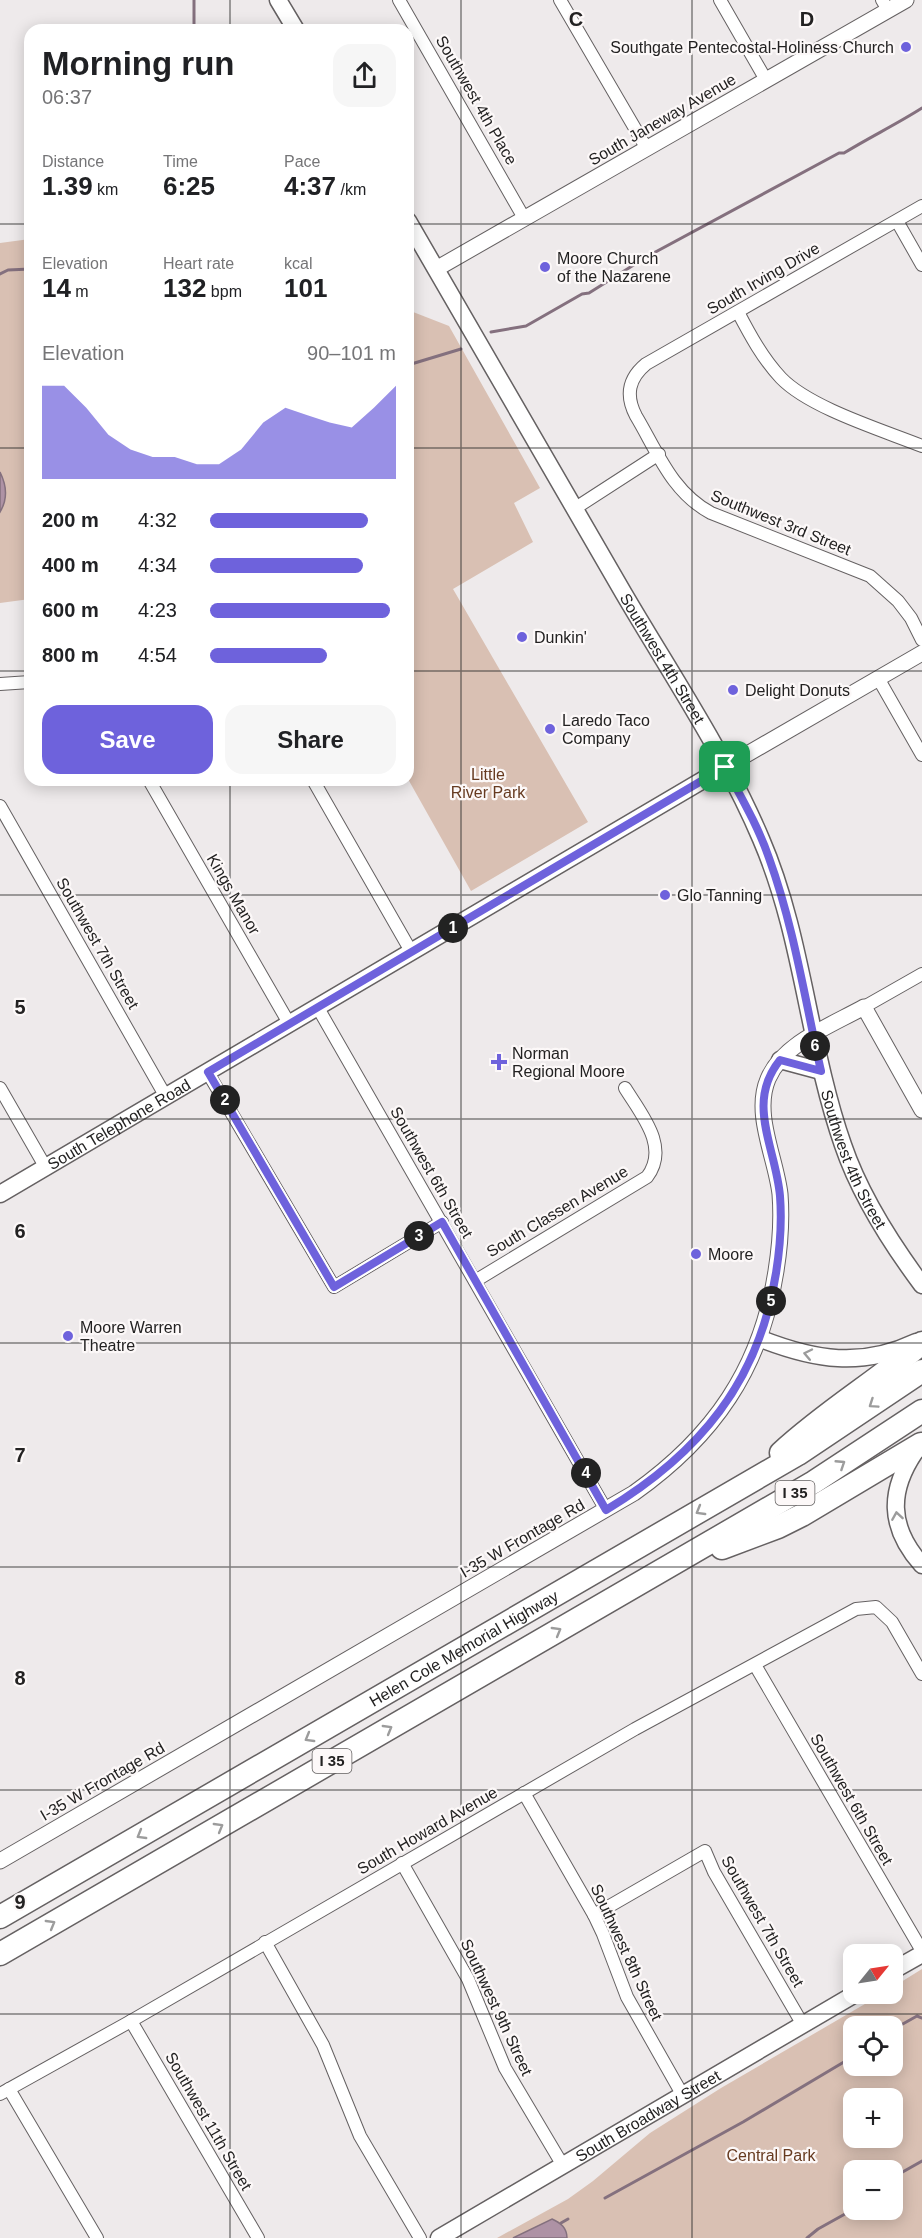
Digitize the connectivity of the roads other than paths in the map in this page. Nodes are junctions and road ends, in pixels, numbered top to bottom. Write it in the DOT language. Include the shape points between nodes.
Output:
graph roads {
  1 [pos="278,0"];
  2 [pos="399,0"];
  3 [pos="560,0"];
  4 [pos="720,0"];
  5 [pos="906,0"];
  6 [pos="885,5"];
  7 [pos="292,24"];
  8 [pos="413,24"];
  9 [pos="414,26"];
  10 [pos="766,80"];
  11 [pos="646,149"];
  12 [pos="922,206"];
  13 [pos="524,219"];
  14 [pos="897,221"];
  15 [pos="414,231"];
  16 [pos="922,265"];
  17 [pos="436,269"];
  18 [pos="738,312"];
  19 [pos="630,387"];
  20 [pos="922,446"];
  21 [pos="658,454"];
  22 [pos="574,509"];
  23 [pos="922,640"];
  24 [pos="922,652"];
  25 [pos="878,678"];
  26 [pos="24,682"];
  27 [pos="0,684"];
  28 [pos="922,755"];
  29 [pos="725,767"];
  30 [pos="152,786"];
  31 [pos="315,786"];
  32 [pos="0,806"];
  33 [pos="412,953"];
  34 [pos="922,974"];
  35 [pos="864,1007"];
  36 [pos="318,1008"];
  37 [pos="290,1025"];
  38 [pos="813,1035"];
  39 [pos="780,1060"];
  40 [pos="821,1071"];
  41 [pos="208,1072"];
  42 [pos="0,1088"];
  43 [pos="626,1088"];
  44 [pos="166,1097"];
  45 [pos="922,1110"];
  46 [pos="45,1168"];
  47 [pos="0,1194"];
  48 [pos="442,1222"];
  49 [pos="475,1281"];
  50 [pos="922,1285"];
  51 [pos="760,1339"];
  52 [pos="922,1341"];
  53 [pos="922,1371"];
  54 [pos="922,1411"];
  55 [pos="922,1444"];
  56 [pos="751,1482"];
  57 [pos="606,1510"];
  58 [pos="922,1564"];
  59 [pos="664,1569"];
  60 [pos="755,1665"];
  61 [pos="922,1674"];
  62 [pos="524,1792"];
  63 [pos="0,1861"];
  64 [pos="402,1863"];
  65 [pos="594,1914"];
  66 [pos="0,1917"];
  67 [pos="265,1942"];
  68 [pos="922,1952"];
  69 [pos="0,1954"];
  70 [pos="903,1964"];
  71 [pos="843,2001"];
  72 [pos="131,2021"];
  73 [pos="803,2025"];
  74 [pos="5,2092"];
  75 [pos="682,2094"];
  76 [pos="562,2164"];
  77 [pos="97,2238"];
  78 [pos="258,2238"];
  79 [pos="420,2238"];
  80 [pos="439,2238"];
  1 -- 7 [label="main road"];
  2 -- 8 [label="street, Southwest 4th Place"];
  3 -- 11 [label="street"];
  4 -- 10 [label="street"];
  5 -- 6 [label="street, South Janeway Avenue"];
  6 -- 10 [label="street, South Janeway Avenue"];
  9 -- 13 [label="street, Southwest 4th Place"];
  10 -- 11 [label="street, South Janeway Avenue"];
  11 -- 13 [label="street, South Janeway Avenue"];
  12 -- 14 [label="street, South Irving Drive"];
  13 -- 17 [label="street, South Janeway Avenue"];
  14 -- 16 [label="street"];
  14 -- 18 [label="street, South Irving Drive"];
  15 -- 17 [label="main road, Southwest 4th Street"];
  17 -- 22 [label="main road, Southwest 4th Street"];
  18 -- 19 [label="street, South Irving Drive" via="646,364 633,376"];
  18 -- 20 [label="street" via="766,361 799,393"];
  19 -- 21 [label="street, Southwest 3rd Street" via="631,407"];
  21 -- 22 [label="street"];
  21 -- 23 [label="street, Southwest 3rd Street" via="680,489 698,506 876,581 905,609"];
  22 -- 29 [label="main road, Southwest 4th Street"];
  24 -- 25 [label="street, South Telephone Road"];
  25 -- 28 [label="street"];
  25 -- 29 [label="street, South Telephone Road"];
  26 -- 27 [label="street"];
  29 -- 33 [label="main road, South Telephone Road"];
  29 -- 38 [label="main road, Southwest 4th Street" via="769,858 788,920"];
  30 -- 37 [label="street, Kings Manor"];
  31 -- 33 [label="street"];
  32 -- 44 [label="street, Southwest 7th Street"];
  33 -- 36 [label="main road, South Telephone Road"];
  34 -- 35 [label="street"];
  35 -- 38 [label="street"];
  35 -- 45 [label="street"];
  36 -- 37 [label="main road, South Telephone Road"];
  36 -- 48 [label="street, Southwest 6th Street"];
  37 -- 41 [label="main road, South Telephone Road"];
  38 -- 39 [label="street, I-35 W Frontage Rd"];
  38 -- 40 [label="main road, Southwest 4th Street"];
  39 -- 40 [label="main road"];
  39 -- 51 [label="street, I-35 W Frontage Rd" via="768,1079 763,1101 781,1222 774,1283"];
  40 -- 50 [label="main road, Southwest 4th Street" via="843,1146 863,1191"];
  41 -- 44 [label="main road, South Telephone Road"];
  41 -- 48 [label="street" via="334,1287"];
  42 -- 46 [label="street"];
  43 -- 49 [label="street, South Classen Avenue" via="652,1133 657,1157 654,1167 641,1182"];
  44 -- 46 [label="main road, South Telephone Road"];
  46 -- 47 [label="main road, South Telephone Road"];
  48 -- 49 [label="street, Southwest 6th Street"];
  49 -- 57 [label="street, Southwest 6th Street"];
  52 -- 51 [label="main road, one-way" via="850,1359 807,1355"];
  51 -- 57 [label="street, I-35 W Frontage Rd" via="740,1382 704,1431 653,1479"];
  52 -- 56 [label="highway" via="898,1364 810,1426"];
  53 -- 56 [label="highway, Helen Cole Memorial Highway / I 35, one-way"];
  59 -- 54 [label="highway, Helen Cole Memorial Highway / I 35, one-way" via="814,1482"];
  58 -- 55 [label="main road, one-way" via="901,1534 895,1503 904,1469"];
  55 -- 59 [label="highway" via="778,1527"];
  56 -- 66 [label="highway, Helen Cole Memorial Highway / I 35, one-way"];
  57 -- 63 [label="street, I-35 W Frontage Rd"];
  69 -- 59 [label="highway, Helen Cole Memorial Highway / I 35, one-way"];
  60 -- 61 [label="street, South Howard Avenue" via="856,1609 876,1607 892,1622"];
  60 -- 62 [label="street, South Howard Avenue"];
  60 -- 68 [label="street, Southwest 6th Street"];
  62 -- 64 [label="street, South Howard Avenue"];
  62 -- 65 [label="street, Southwest 8th Street"];
  64 -- 67 [label="street, South Howard Avenue"];
  64 -- 76 [label="street, Southwest 9th Street" via="468,1979 505,2068"];
  65 -- 73 [label="street, Southwest 7th Street" via="705,1851"];
  65 -- 75 [label="street, Southwest 8th Street" via="627,1998"];
  67 -- 72 [label="street, South Howard Avenue"];
  67 -- 79 [label="street" via="323,2044 360,2136"];
  68 -- 70 [label="main road"];
  71 -- 73 [label="main road, South Broadway Street"];
  72 -- 74 [label="street, South Howard Avenue"];
  72 -- 78 [label="street, Southwest 11th Street"];
  73 -- 75 [label="main road, South Broadway Street"];
  74 -- 77 [label="street"];
  75 -- 76 [label="main road, South Broadway Street"];
  76 -- 80 [label="main road, South Broadway Street"];
}
